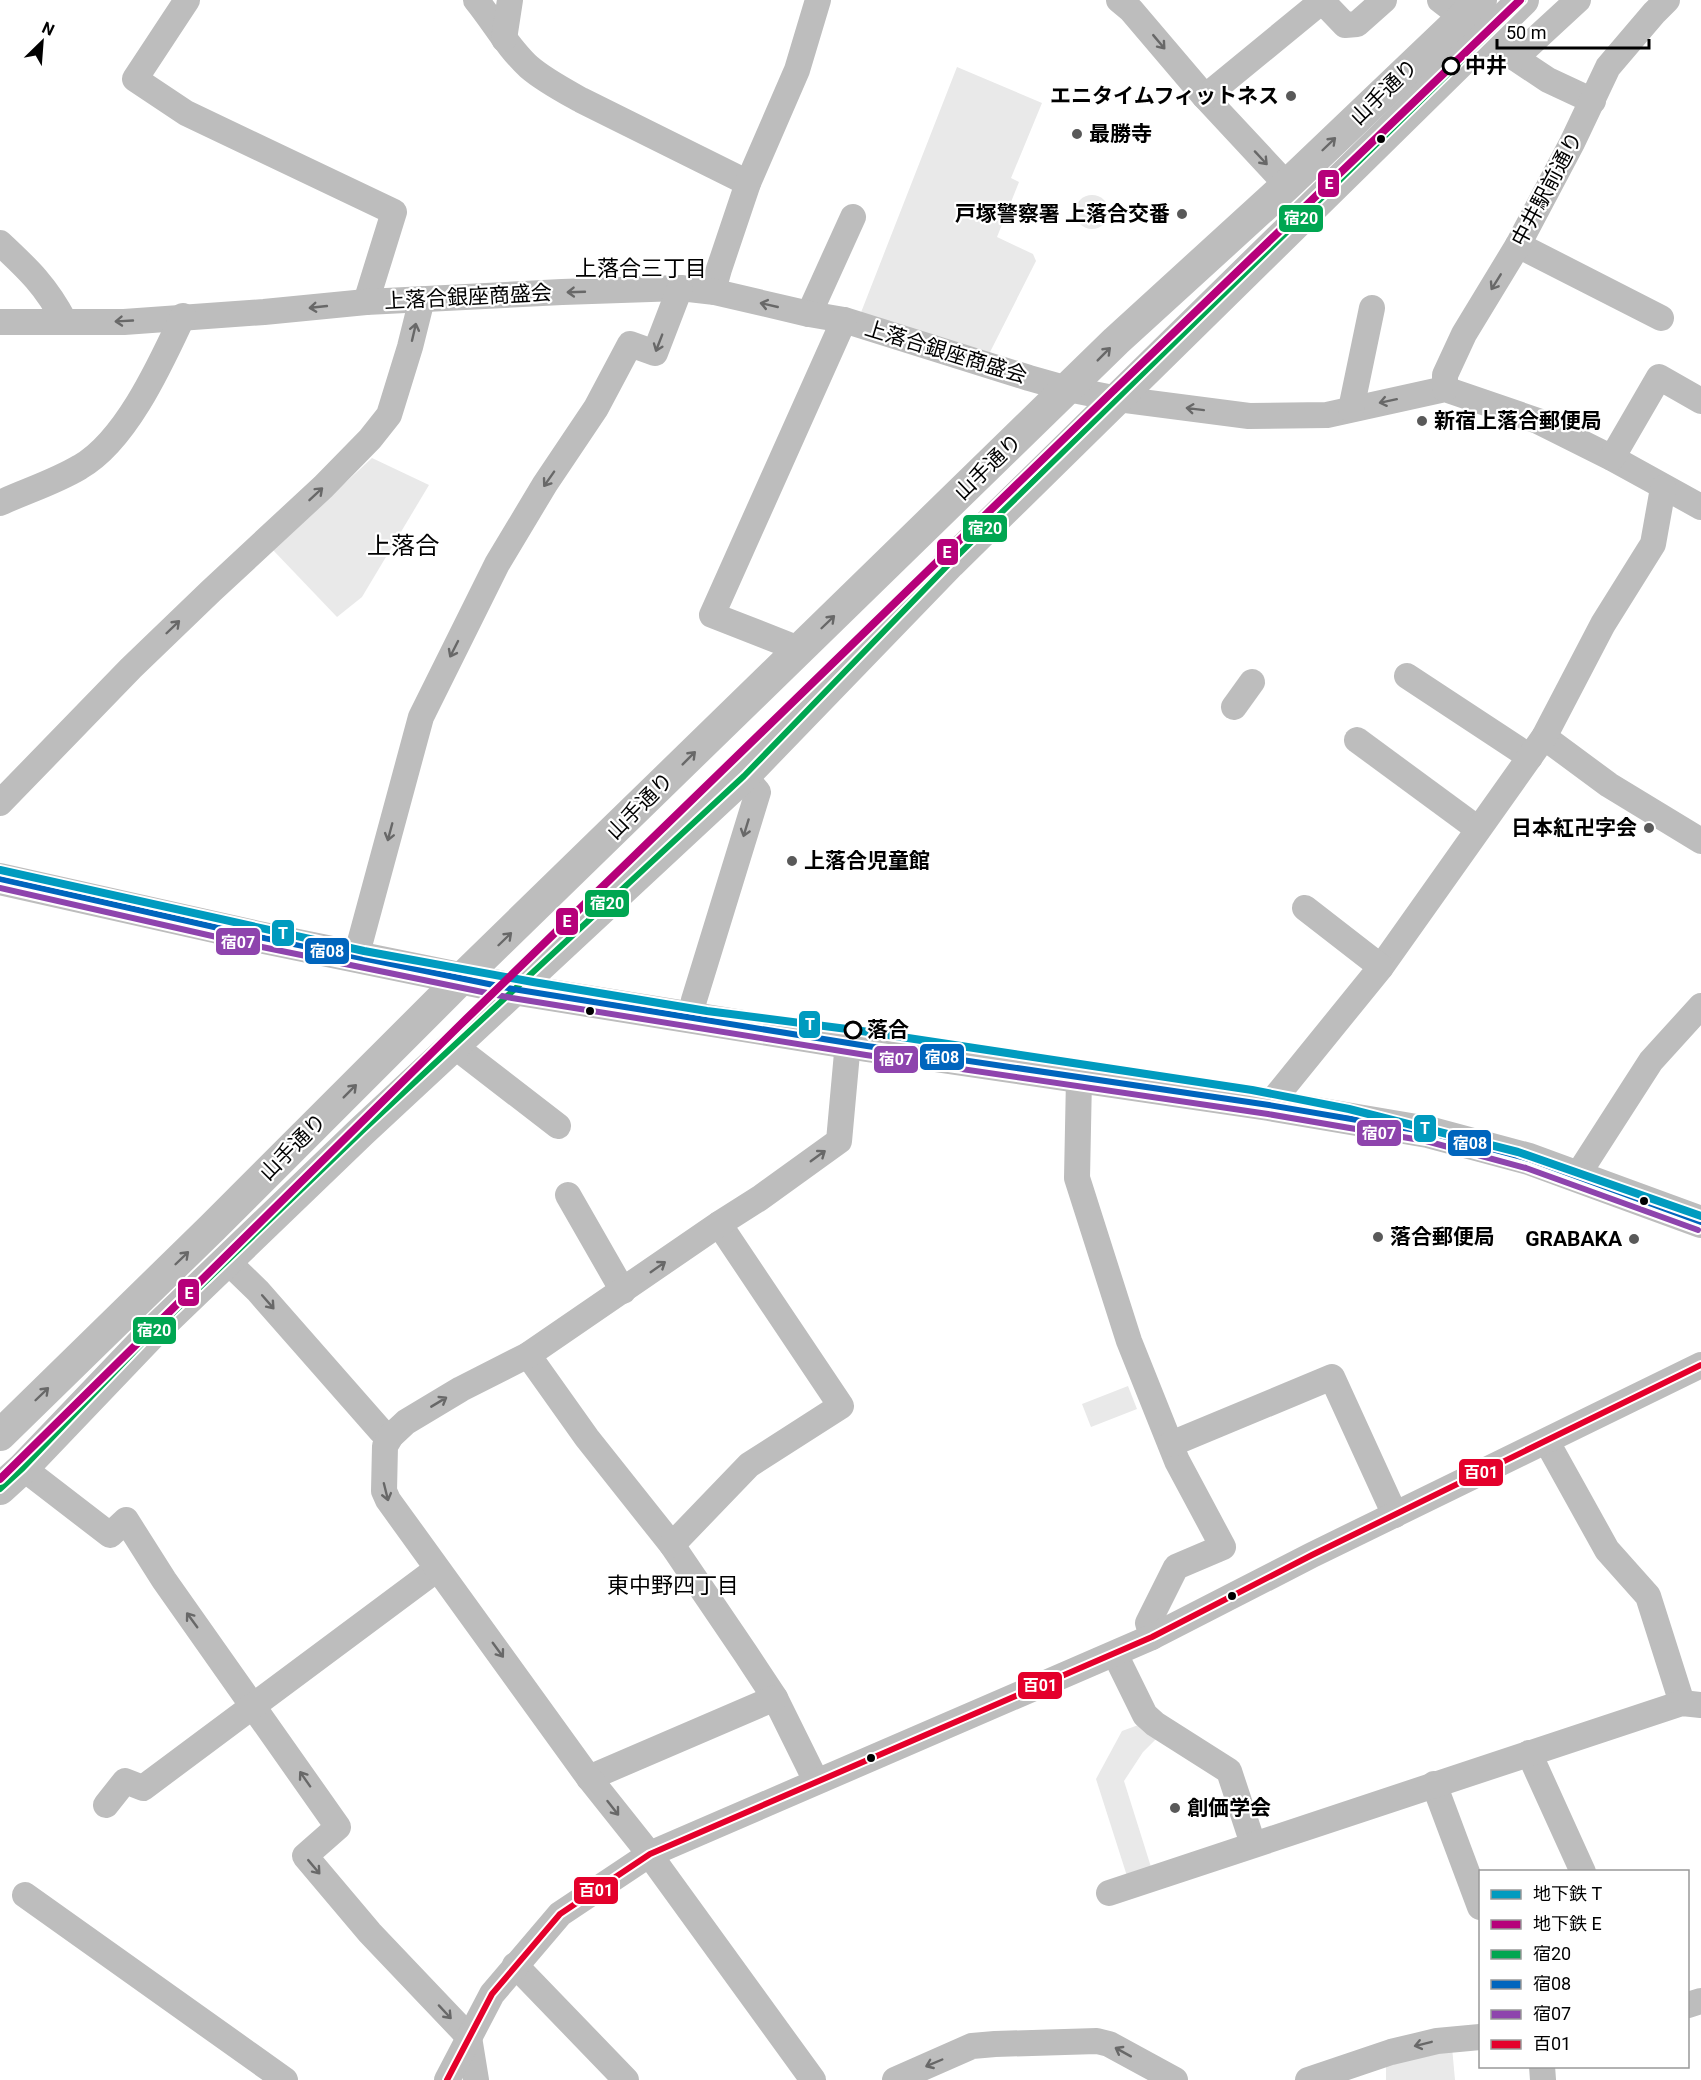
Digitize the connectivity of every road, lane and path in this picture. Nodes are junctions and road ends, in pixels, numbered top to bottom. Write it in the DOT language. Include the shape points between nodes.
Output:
graph roads {
  1 [pos="187,0"];
  2 [pos="476,0"];
  3 [pos="510,0"];
  4 [pos="818,0"];
  5 [pos="1119,0"];
  6 [pos="1384,0"];
  7 [pos="1440,0"];
  8 [pos="1481,0"];
  9 [pos="1523,0"];
  10 [pos="1578,0"];
  11 [pos="1667,0"];
  12 [pos="504,39"];
  13 [pos="1515,58"];
  14 [pos="1205,97"];
  15 [pos="1593,100"];
  16 [pos="748,183"];
  17 [pos="1287,185"];
  18 [pos="1308,211"];
  19 [pos="853,217"];
  20 [pos="0,243"];
  21 [pos="1518,245"];
  22 [pos="680,288"];
  23 [pos="715,292"];
  24 [pos="422,299"];
  25 [pos="366,302"];
  26 [pos="1372,308"];
  27 [pos="809,314"];
  28 [pos="183,316"];
  29 [pos="1661,318"];
  30 [pos="844,320"];
  31 [pos="0,322"];
  32 [pos="65,322"];
  33 [pos="1445,388"];
  34 [pos="1068,389"];
  35 [pos="1118,399"];
  36 [pos="1701,401"];
  37 [pos="1351,409"];
  38 [pos="1612,458"];
  39 [pos="1663,488"];
  40 [pos="0,503"];
  41 [pos="1701,507"];
  42 [pos="799,649"];
  43 [pos="1407,676"];
  44 [pos="1252,682"];
  45 [pos="1234,707"];
  46 [pos="1357,740"];
  47 [pos="1537,747"];
  48 [pos="744,776"];
  49 [pos="0,803"];
  50 [pos="1478,830"];
  51 [pos="1701,841"];
  52 [pos="0,879"];
  53 [pos="1305,908"];
  54 [pos="356,957"];
  55 [pos="1381,967"];
  56 [pos="462,978"];
  57 [pos="513,989"];
  58 [pos="1701,1006"];
  59 [pos="690,1019"];
  60 [pos="848,1042"];
  61 [pos="453,1045"];
  62 [pos="1079,1078"];
  63 [pos="1269,1105"];
  64 [pos="558,1126"];
  65 [pos="1577,1176"];
  66 [pos="568,1195"];
  67 [pos="1701,1222"];
  68 [pos="719,1224"];
  69 [pos="227,1261"];
  70 [pos="623,1291"];
  71 [pos="528,1355"];
  72 [pos="1701,1365"];
  73 [pos="0,1435"];
  74 [pos="391,1436"];
  75 [pos="1547,1442"];
  76 [pos="1170,1444"];
  77 [pos="23,1468"];
  78 [pos="0,1489"];
  79 [pos="1395,1515"];
  80 [pos="672,1545"];
  81 [pos="437,1569"];
  82 [pos="1152,1637"];
  83 [pos="1115,1654"];
  84 [pos="775,1698"];
  85 [pos="1692,1704"];
  86 [pos="254,1706"];
  87 [pos="1529,1753"];
  88 [pos="590,1778"];
  89 [pos="816,1781"];
  90 [pos="1434,1784"];
  91 [pos="106,1805"];
  92 [pos="1253,1844"];
  93 [pos="650,1854"];
  94 [pos="1582,1870"];
  95 [pos="1109,1893"];
  96 [pos="25,1895"];
  97 [pos="1479,1904"];
  98 [pos="515,1965"];
  99 [pos="469,2037"];
  100 [pos="1479,2037"];
  101 [pos="1372,2070"];
  102 [pos="285,2080"];
  103 [pos="447,2080"];
  104 [pos="476,2080"];
  105 [pos="626,2080"];
  106 [pos="813,2080"];
  107 [pos="895,2080"];
  108 [pos="1175,2080"];
  109 [pos="1308,2080"];
  1 -- 25 [label="street" via="135,79 186,113 394,212"];
  2 -- 12 [label="street"];
  3 -- 12 [label="street"];
  4 -- 16 [label="street" via="797,70"];
  5 -- 14 [label="street, one-way"];
  6 -- 14 [label="street" via="1358,24 1345,25 1322,1"];
  7 -- 13 [label="street"];
  17 -- 8 [label="main road, 山手通り, one-way"];
  9 -- 18 [label="main road, 山手通り"];
  10 -- 13 [label="street"];
  11 -- 15 [label="street, 中井駅前通り" via="1608,68"];
  12 -- 16 [label="street" via="529,67 564,91"];
  13 -- 15 [label="street" via="1548,80"];
  14 -- 17 [label="street, one-way"];
  15 -- 21 [label="street, 中井駅前通り"];
  16 -- 23 [label="street"];
  17 -- 18 [label="main road"];
  34 -- 17 [label="main road, 山手通り, one-way"];
  18 -- 35 [label="main road, 山手通り"];
  19 -- 27 [label="street"];
  20 -- 32 [label="street" via="36,277"];
  21 -- 29 [label="street"];
  21 -- 33 [label="street, 中井駅前通り, one-way" via="1464,334 1445,375"];
  22 -- 23 [label="street, 上落合銀座商盛会"];
  22 -- 24 [label="street, 上落合銀座商盛会, one-way"];
  22 -- 54 [label="street, one-way" via="656,353 630,344 596,408 496,564 448,660 421,717"];
  27 -- 23 [label="street, 上落合銀座商盛会, one-way"];
  24 -- 25 [label="street, 上落合銀座商盛会"];
  49 -- 24 [label="street, one-way" via="131,668 370,439 389,415"];
  25 -- 28 [label="street, 上落合銀座商盛会, one-way"];
  26 -- 37 [label="street"];
  27 -- 30 [label="street, 上落合銀座商盛会"];
  28 -- 32 [label="street, 上落合銀座商盛会, one-way"];
  28 -- 40 [label="street" via="135,408 98,454 81,467"];
  30 -- 34 [label="street, 上落合銀座商盛会"];
  30 -- 42 [label="street" via="712,615"];
  31 -- 32 [label="street, 上落合銀座商盛会"];
  33 -- 37 [label="street, 上落合銀座商盛会, one-way"];
  33 -- 38 [label="street" via="1538,421"];
  34 -- 35 [label="street, 上落合銀座商盛会"];
  42 -- 34 [label="main road, 山手通り, one-way"];
  37 -- 35 [label="street, 上落合銀座商盛会, one-way" via="1327,415 1249,416"];
  35 -- 48 [label="main road, 山手通り" via="950,563"];
  36 -- 38 [label="street" via="1659,377"];
  38 -- 39 [label="street"];
  39 -- 41 [label="street"];
  39 -- 47 [label="street" via="1653,544 1603,624"];
  56 -- 42 [label="main road, 山手通り, one-way"];
  43 -- 47 [label="street"];
  44 -- 45 [label="street"];
  46 -- 50 [label="street"];
  47 -- 50 [label="street"];
  47 -- 51 [label="street" via="1610,785"];
  48 -- 57 [label="main road, 山手通り"];
  48 -- 59 [label="street, one-way" via="758,792"];
  50 -- 55 [label="street"];
  52 -- 54 [label="main road"];
  53 -- 55 [label="street"];
  54 -- 56 [label="main road"];
  55 -- 63 [label="street"];
  56 -- 57 [label="main road"];
  73 -- 56 [label="main road, 山手通り, one-way"];
  57 -- 59 [label="main road"];
  57 -- 61 [label="main road, 山手通り"];
  58 -- 65 [label="street" via="1651,1061"];
  59 -- 60 [label="main road"];
  60 -- 62 [label="main road"];
  68 -- 60 [label="street, one-way" via="838,1141"];
  61 -- 64 [label="street"];
  61 -- 69 [label="main road, 山手通り"];
  62 -- 63 [label="main road"];
  62 -- 76 [label="street" via="1077,1178 1129,1341"];
  63 -- 65 [label="main road" via="1428,1132"];
  65 -- 67 [label="main road"];
  66 -- 70 [label="street"];
  70 -- 68 [label="street, one-way"];
  68 -- 80 [label="street" via="841,1406 749,1465"];
  69 -- 74 [label="street, one-way" via="381,1431"];
  69 -- 77 [label="main road, 山手通り"];
  70 -- 71 [label="street"];
  74 -- 71 [label="street, one-way" via="406,1422 460,1389"];
  71 -- 80 [label="street" via="586,1438"];
  72 -- 75 [label="street"];
  74 -- 81 [label="street, one-way" via="385,1446 384,1491"];
  75 -- 79 [label="street"];
  75 -- 85 [label="street" via="1606,1550 1648,1596"];
  76 -- 79 [label="street" via="1332,1377"];
  76 -- 82 [label="street" via="1223,1547 1176,1567 1148,1623"];
  77 -- 78 [label="main road, 山手通り"];
  86 -- 77 [label="street, one-way" via="126,1520 110,1535"];
  79 -- 82 [label="street"];
  80 -- 84 [label="street"];
  81 -- 86 [label="street"];
  81 -- 88 [label="street, one-way"];
  82 -- 83 [label="street"];
  83 -- 89 [label="street"];
  83 -- 92 [label="street" via="1145,1714 1229,1771"];
  84 -- 88 [label="street"];
  84 -- 89 [label="street"];
  85 -- 87 [label="street"];
  86 -- 91 [label="street" via="143,1788 125,1781"];
  86 -- 99 [label="street" via="338,1827 305,1856 370,1933"];
  87 -- 90 [label="street"];
  87 -- 94 [label="street"];
  88 -- 93 [label="street, one-way"];
  89 -- 93 [label="street"];
  90 -- 92 [label="street"];
  90 -- 97 [label="street"];
  92 -- 95 [label="street"];
  93 -- 98 [label="street" via="560,1914"];
  93 -- 106 [label="street"];
  96 -- 102 [label="street"];
  98 -- 99 [label="street" via="492,1994"];
  98 -- 105 [label="street"];
  99 -- 103 [label="street"];
  99 -- 104 [label="street"];
  100 -- 101 [label="street, one-way" via="1437,2041 1391,2052"];
  101 -- 109 [label="street"];
  108 -- 107 [label="street, one-way" via="1097,2041 972,2046"];
}
